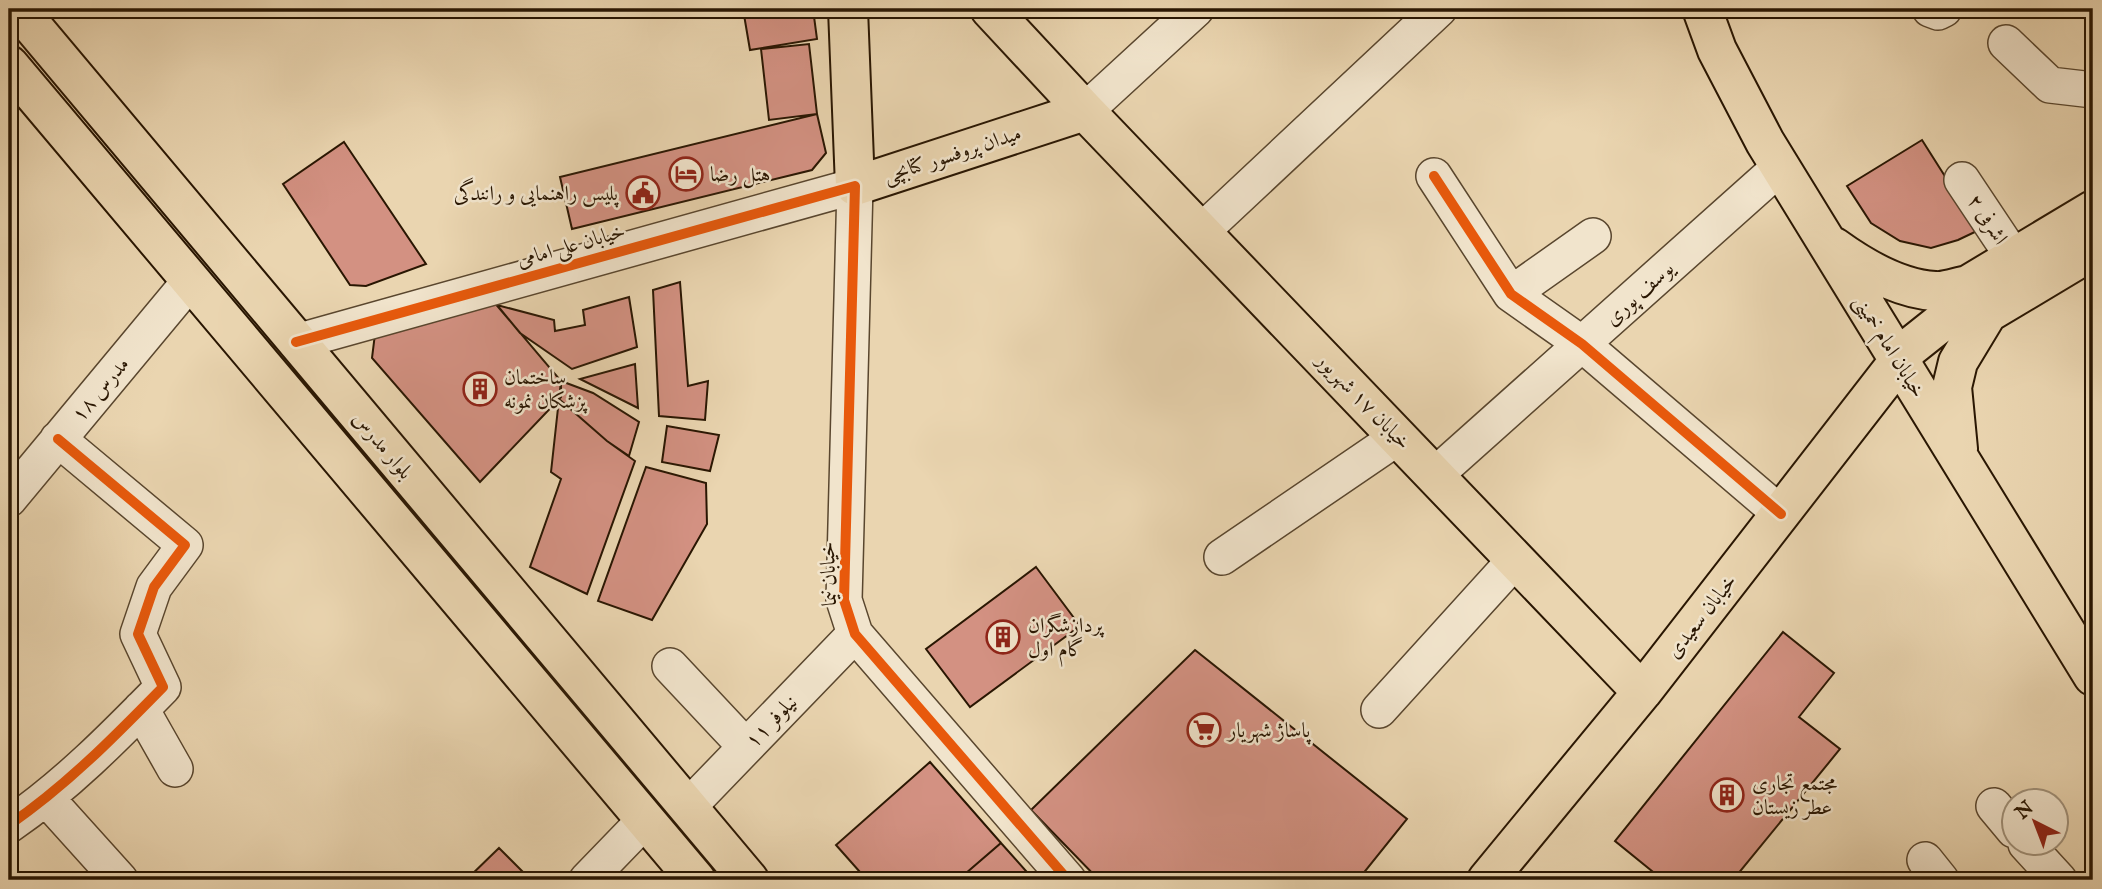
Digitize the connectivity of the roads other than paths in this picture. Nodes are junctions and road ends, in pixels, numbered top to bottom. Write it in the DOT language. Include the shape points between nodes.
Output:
graph roads {
  1 [pos="18,9"];
  2 [pos="848,9"];
  3 [pos="990,9"];
  4 [pos="1196,9"];
  5 [pos="1439,9"];
  6 [pos="1702,9"];
  7 [pos="1930,9"];
  8 [pos="1944,9"];
  9 [pos="2006,44"];
  10 [pos="9,65"];
  11 [pos="2093,90"];
  12 [pos="1085,111"];
  13 [pos="1780,167"];
  14 [pos="1434,176"];
  15 [pos="1962,180"];
  16 [pos="855,186"];
  17 [pos="2093,210"];
  18 [pos="1201,232"];
  19 [pos="1593,236"];
  20 [pos="1826,242"];
  21 [pos="2093,250"];
  22 [pos="2014,258"];
  23 [pos="191,280"];
  24 [pos="1511,293"];
  25 [pos="1969,304"];
  26 [pos="296,342"];
  27 [pos="1582,344"];
  28 [pos="1904,354"];
  29 [pos="1398,437"];
  30 [pos="58,439"];
  31 [pos="1959,458"];
  32 [pos="1434,476"];
  33 [pos="9,499"];
  34 [pos="1781,514"];
  35 [pos="1222,557"];
  36 [pos="1515,560"];
  37 [pos="855,634"];
  38 [pos="670,667"];
  39 [pos="2093,677"];
  40 [pos="1642,692"];
  41 [pos="141,709"];
  42 [pos="1379,710"];
  43 [pos="746,747"];
  44 [pos="175,769"];
  45 [pos="47,799"];
  46 [pos="688,807"];
  47 [pos="645,820"];
  48 [pos="9,825"];
  49 [pos="120,880"];
  50 [pos="587,880"];
  51 [pos="696,880"];
  52 [pos="749,880"];
  53 [pos="1068,880"];
  54 [pos="1487,880"];
  1 -- 26 [label="main road, بلوار مدرس"];
  2 -- 16 [label="main road, میدان پروفسور کتابچی"];
  3 -- 12 [label="main road"];
  4 -- 12 [label="street"];
  5 -- 18 [label="street"];
  6 -- 13 [label="main road, خیابان امام خمینی" via="1738,95"];
  7 -- 8 [label="street"];
  9 -- 11 [label="street" via="2050,85"];
  10 -- 23 [label="main road, بلوار مدرس"];
  12 -- 16 [label="main road, میدان پروفسور کتابچی"];
  12 -- 18 [label="main road, خیابان ۱۷ شهریور"];
  13 -- 20 [label="main road, خیابان امام خمینی"];
  13 -- 27 [label="street, یوسف پوری"];
  14 -- 24 [label="street"];
  15 -- 22 [label="street, اشرفی ۲"];
  16 -- 26 [label="street, خیابان علی امامی"];
  16 -- 37 [label="street, خیابان نیما" via="844,600"];
  17 -- 22 [label="main road"];
  18 -- 29 [label="main road, خیابان ۱۷ شهریور"];
  19 -- 24 [label="street"];
  20 -- 25 [label="main road" via="1873,272"];
  20 -- 28 [label="main road, خیابان امام خمینی"];
  21 -- 25 [label="main road"];
  22 -- 25 [label="main road"];
  23 -- 30 [label="street, مدرس ۱۸"];
  23 -- 47 [label="main road, بلوار مدرس"];
  24 -- 27 [label="street"];
  25 -- 28 [label="main road, خیابان سعیدی"];
  25 -- 31 [label="main road" via="1952,387"];
  26 -- 46 [label="main road, بلوار مدرس"];
  27 -- 32 [label="street, یوسف پوری"];
  27 -- 34 [label="street"];
  28 -- 31 [label="main road, خیابان امام خمینی"];
  28 -- 34 [label="main road, خیابان سعیدی"];
  29 -- 32 [label="main road, خیابان ۱۷ شهریور"];
  29 -- 35 [label="street"];
  30 -- 33 [label="street, مدرس ۱۸"];
  30 -- 41 [label="street" via="185,545 154,587 138,634 163,687"];
  31 -- 39 [label="main road, خیابان امام خمینی"];
  32 -- 36 [label="main road, خیابان ۱۷ شهریور"];
  34 -- 40 [label="main road, خیابان سعیدی"];
  36 -- 40 [label="main road, خیابان ۱۷ شهریور"];
  36 -- 42 [label="street"];
  37 -- 43 [label="street, نیلوفر ۱۱"];
  37 -- 53 [label="street, خیابان نیما"];
  38 -- 43 [label="street"];
  40 -- 54 [label="main road, خیابان سعیدی"];
  41 -- 44 [label="street"];
  41 -- 45 [label="street"];
  43 -- 46 [label="street, نیلوفر ۱۱"];
  45 -- 48 [label="street"];
  45 -- 49 [label="street"];
  46 -- 52 [label="main road, بلوار مدرس"];
  47 -- 50 [label="street"];
  47 -- 51 [label="main road, بلوار مدرس"];
}
